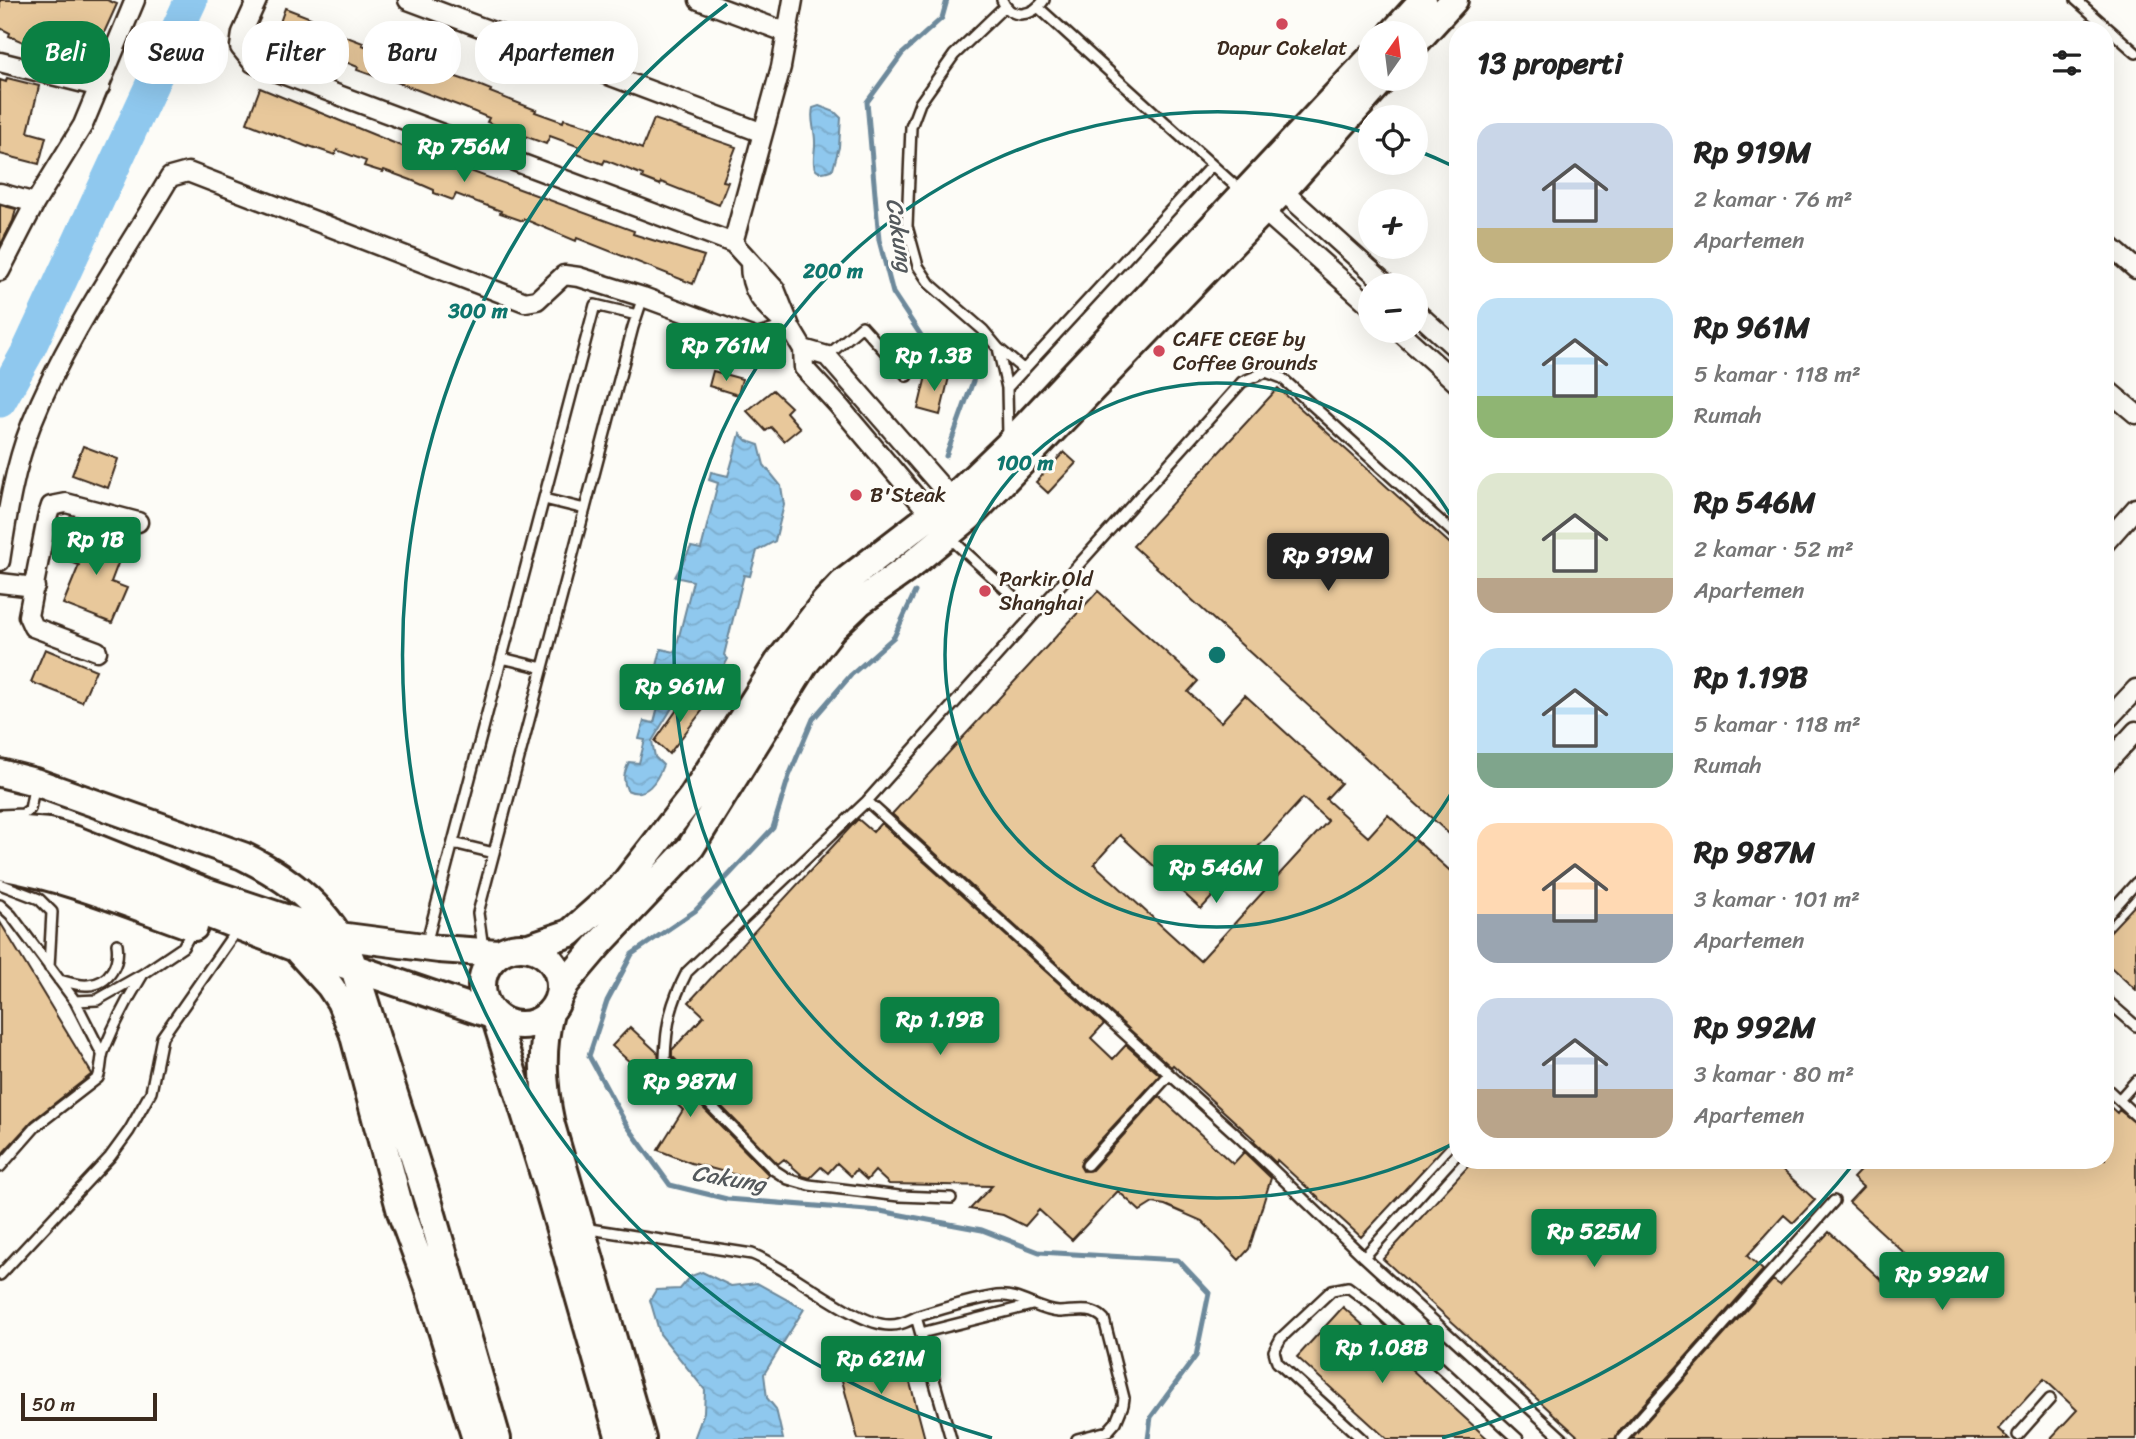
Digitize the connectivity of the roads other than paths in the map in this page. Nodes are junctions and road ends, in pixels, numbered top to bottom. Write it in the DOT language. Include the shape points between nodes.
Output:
graph roads {
  1 [pos="135,0"];
  2 [pos="257,0"];
  3 [pos="408,0"];
  4 [pos="699,0"];
  5 [pos="793,0"];
  6 [pos="1423,0"];
  7 [pos="1454,0"];
  8 [pos="2076,0"];
  9 [pos="1004,3"];
  10 [pos="1041,4"];
  11 [pos="1404,21"];
  12 [pos="2100,21"];
  13 [pos="1428,29"];
  14 [pos="788,33"];
  15 [pos="2114,34"];
  16 [pos="2136,53"];
  17 [pos="0,62"];
  18 [pos="1358,74"];
  19 [pos="100,87"];
  20 [pos="1370,91"];
  21 [pos="763,133"];
  22 [pos="1212,165"];
  23 [pos="1273,182"];
  24 [pos="0,193"];
  25 [pos="1254,202"];
  26 [pos="35,203"];
  27 [pos="733,243"];
  28 [pos="2114,250"];
  29 [pos="2136,269"];
  30 [pos="0,271"];
  31 [pos="1374,273"];
  32 [pos="1358,294"];
  33 [pos="643,297"];
  34 [pos="637,315"];
  35 [pos="1428,323"];
  36 [pos="791,329"];
  37 [pos="1412,343"];
  38 [pos="1449,343"];
  39 [pos="999,348"];
  40 [pos="803,349"];
  41 [pos="827,356"];
  42 [pos="1024,370"];
  43 [pos="907,376"];
  44 [pos="1449,376"];
  45 [pos="1007,388"];
  46 [pos="2114,396"];
  47 [pos="2136,414"];
  48 [pos="1008,445"];
  49 [pos="544,499"];
  50 [pos="961,508"];
  51 [pos="585,509"];
  52 [pos="2136,509"];
  53 [pos="138,522"];
  54 [pos="939,525"];
  55 [pos="2114,528"];
  56 [pos="1449,529"];
  57 [pos="0,561"];
  58 [pos="0,583"];
  59 [pos="35,587"];
  60 [pos="1013,596"];
  61 [pos="97,651"];
  62 [pos="502,658"];
  63 [pos="543,668"];
  64 [pos="2136,689"];
  65 [pos="2114,712"];
  66 [pos="2136,730"];
  67 [pos="2114,755"];
  68 [pos="0,773"];
  69 [pos="35,782"];
  70 [pos="867,801"];
  71 [pos="0,815"];
  72 [pos="0,828"];
  73 [pos="453,843"];
  74 [pos="0,849"];
  75 [pos="494,853"];
  76 [pos="0,866"];
  77 [pos="2136,883"];
  78 [pos="0,884"];
  79 [pos="0,905"];
  80 [pos="2114,908"];
  81 [pos="200,910"];
  82 [pos="429,933"];
  83 [pos="233,935"];
  84 [pos="261,935"];
  85 [pos="340,936"];
  86 [pos="117,944"];
  87 [pos="293,947"];
  88 [pos="529,947"];
  89 [pos="491,953"];
  90 [pos="49,967"];
  91 [pos="354,968"];
  92 [pos="143,974"];
  93 [pos="59,981"];
  94 [pos="75,1001"];
  95 [pos="555,1004"];
  96 [pos="2114,1007"];
  97 [pos="495,1016"];
  98 [pos="2136,1026"];
  99 [pos="102,1054"];
  100 [pos="1170,1075"];
  101 [pos="2136,1081"];
  102 [pos="2114,1095"];
  103 [pos="2119,1100"];
  104 [pos="2136,1116"];
  105 [pos="1449,1163"];
  106 [pos="1087,1165"];
  107 [pos="0,1167"];
  108 [pos="951,1198"];
  109 [pos="1834,1201"];
  110 [pos="430,1210"];
  111 [pos="402,1218"];
  112 [pos="569,1226"];
  113 [pos="1364,1257"];
  114 [pos="0,1275"];
  115 [pos="1034,1304"];
  116 [pos="916,1317"];
  117 [pos="921,1333"];
  118 [pos="2050,1399"];
  119 [pos="2018,1435"];
  120 [pos="476,1439"];
  121 [pos="497,1439"];
  122 [pos="620,1439"];
  123 [pos="642,1439"];
  124 [pos="951,1439"];
  125 [pos="1077,1439"];
  126 [pos="1362,1439"];
  127 [pos="1518,1439"];
  128 [pos="1563,1439"];
  129 [pos="1622,1439"];
  1 -- 19 [label="street"];
  2 -- 27 [label="street" via="240,47 253,63"];
  3 -- 21 [label="street"];
  4 -- 14 [label="street"];
  5 -- 14 [label="street"];
  6 -- 11 [label="main road"];
  7 -- 13 [label="main road"];
  8 -- 12 [label="lane"];
  9 -- 10 [label="lane" via="1013,13 1024,15"];
  9 -- 39 [label="lane" via="954,55 920,103 911,127 907,185 907,226 918,266 930,284"];
  10 -- 22 [label="lane"];
  14 -- 21 [label="street"];
  15 -- 16 [label="lane"];
  17 -- 19 [label="street"];
  18 -- 23 [label="main road"];
  19 -- 26 [label="street" via="83,125"];
  20 -- 23 [label="main road"];
  21 -- 27 [label="street"];
  22 -- 25 [label="lane"];
  22 -- 42 [label="lane"];
  23 -- 25 [label="main road"];
  23 -- 31 [label="street"];
  24 -- 26 [label="street"];
  25 -- 32 [label="street"];
  25 -- 48 [label="main road" via="1110,334"];
  25 -- 50 [label="main road"];
  26 -- 30 [label="street"];
  27 -- 36 [label="street" via="775,289"];
  28 -- 29 [label="street"];
  33 -- 34 [label="lane"];
  33 -- 36 [label="street" via="757,339"];
  33 -- 57 [label="street" via="564,275 537,300 525,302 188,172 170,177 75,335 30,427 9,498"];
  34 -- 49 [label="lane" via="595,305"];
  34 -- 51 [label="lane"];
  35 -- 38 [label="street"];
  36 -- 40 [label="street"];
  37 -- 44 [label="street"];
  39 -- 42 [label="lane"];
  39 -- 45 [label="lane"];
  40 -- 41 [label="street"];
  40 -- 54 [label="street" via="804,368"];
  41 -- 43 [label="lane" via="862,326"];
  41 -- 50 [label="street"];
  42 -- 45 [label="lane"];
  45 -- 48 [label="lane"];
  46 -- 47 [label="street"];
  48 -- 50 [label="main road"];
  49 -- 51 [label="lane"];
  49 -- 62 [label="lane"];
  50 -- 54 [label="main road"];
  51 -- 63 [label="lane"];
  52 -- 55 [label="street"];
  53 -- 59 [label="street" via="66,503 51,506"];
  54 -- 60 [label="lane"];
  54 -- 88 [label="main road" via="844,583 825,602 778,663 692,797 621,888 570,933"];
  54 -- 95 [label="main road" via="905,570 832,629 804,665 691,847 591,954"];
  56 -- 70 [label="lane" via="1282,378 1266,372 1242,382"];
  58 -- 59 [label="street"];
  59 -- 61 [label="street" via="29,616 33,626"];
  62 -- 63 [label="lane"];
  62 -- 73 [label="lane"];
  63 -- 75 [label="lane"];
  64 -- 65 [label="street"];
  66 -- 67 [label="street"];
  68 -- 69 [label="main road"];
  69 -- 71 [label="lane" via="30,809 23,814"];
  69 -- 85 [label="main road" via="243,856 273,871 306,896"];
  70 -- 100 [label="lane"];
  70 -- 108 [label="lane" via="687,972 668,1017 665,1059 788,1179 829,1188"];
  72 -- 81 [label="main road" via="49,832 76,840"];
  73 -- 75 [label="lane"];
  73 -- 82 [label="lane"];
  74 -- 81 [label="main road" via="48,856"];
  75 -- 89 [label="lane" via="478,914"];
  76 -- 81 [label="main road"];
  77 -- 80 [label="lane"];
  78 -- 90 [label="lane" via="39,899 52,912"];
  79 -- 90 [label="lane"];
  81 -- 83 [label="main road"];
  81 -- 84 [label="main road"];
  81 -- 85 [label="main road"];
  81 -- 92 [label="lane" via="183,947"];
  83 -- 84 [label="main road"];
  83 -- 114 [label="lane" via="162,1037 151,1092 129,1131"];
  84 -- 87 [label="main road"];
  85 -- 89 [label="main road"];
  85 -- 91 [label="main road"];
  86 -- 93 [label="lane" via="114,970 102,982"];
  87 -- 91 [label="main road"];
  87 -- 111 [label="main road" via="320,973 346,1014"];
  88 -- 89 [label="main road"];
  88 -- 95 [label="main road" via="540,950 555,965 561,985"];
  89 -- 97 [label="main road" via="481,984 482,996"];
  90 -- 93 [label="lane"];
  91 -- 97 [label="main road"];
  91 -- 110 [label="main road"];
  92 -- 94 [label="lane" via="97,1000"];
  92 -- 99 [label="lane"];
  93 -- 94 [label="lane"];
  94 -- 99 [label="lane"];
  95 -- 97 [label="main road" via="534,1023 525,1025"];
  95 -- 112 [label="main road" via="543,1054 547,1107"];
  96 -- 98 [label="lane"];
  97 -- 112 [label="main road"];
  99 -- 107 [label="lane" via="98,1078 36,1126"];
  100 -- 106 [label="lane"];
  100 -- 113 [label="lane"];
  101 -- 103 [label="lane"];
  102 -- 103 [label="lane"];
  103 -- 104 [label="lane"];
  105 -- 113 [label="lane"];
  109 -- 129 [label="lane"];
  110 -- 111 [label="main road"];
  110 -- 121 [label="main road"];
  111 -- 120 [label="main road"];
  112 -- 116 [label="lane" via="752,1254 870,1321 892,1326"];
  112 -- 122 [label="main road"];
  112 -- 123 [label="main road"];
  113 -- 128 [label="lane"];
  115 -- 116 [label="lane" via="997,1296"];
  115 -- 117 [label="lane"];
  115 -- 125 [label="lane" via="1056,1312 1096,1312 1104,1319 1123,1405 1108,1431"];
  116 -- 117 [label="lane"];
  117 -- 124 [label="lane"];
  118 -- 119 [label="lane"];
  126 -- 127 [label="lane" via="1277,1362 1274,1351 1281,1338 1332,1290 1348,1287"];
}
